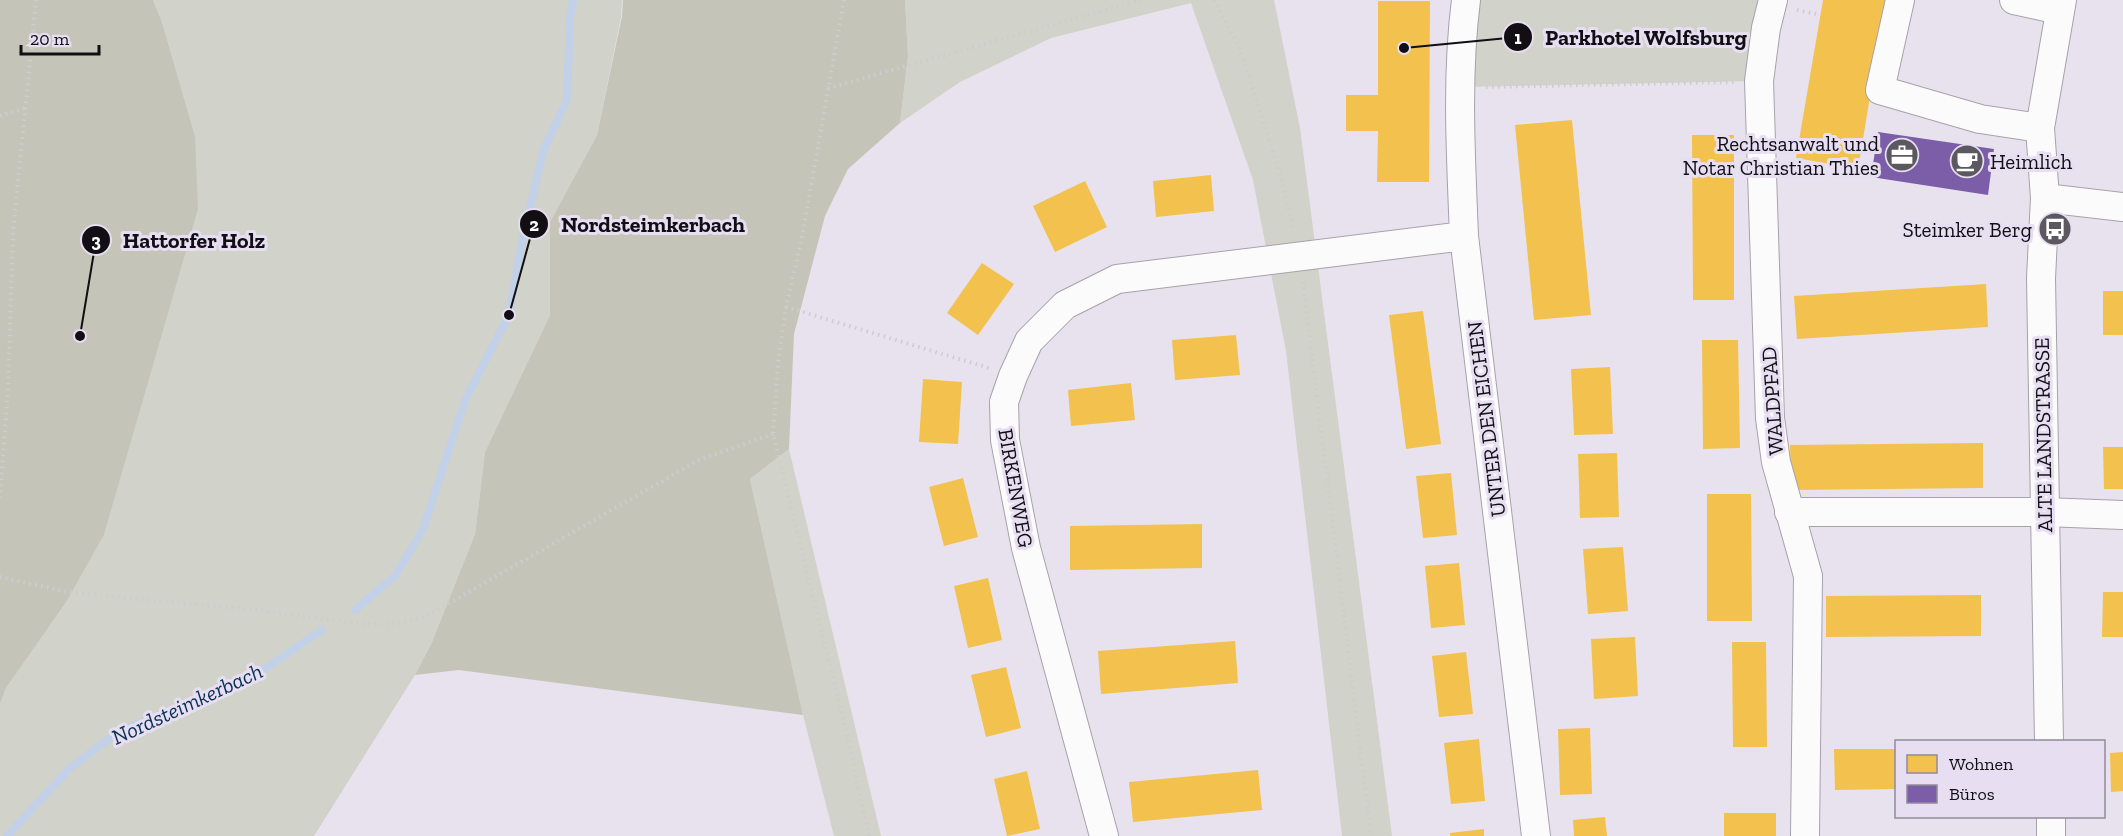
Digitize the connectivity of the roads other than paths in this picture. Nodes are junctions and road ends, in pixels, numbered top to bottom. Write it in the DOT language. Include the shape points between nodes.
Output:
graph roads {
  1 [pos="1466,0"];
  2 [pos="1773,0"];
  3 [pos="1900,0"];
  4 [pos="2014,0"];
  5 [pos="2061,5"];
  6 [pos="2040,128"];
  7 [pos="2045,198"];
  8 [pos="2123,207"];
  9 [pos="1464,236"];
  10 [pos="2044,512"];
  11 [pos="1789,513"];
  12 [pos="2123,515"];
  13 [pos="2049,740"];
  14 [pos="2050,818"];
  15 [pos="1104,836"];
  16 [pos="1536,836"];
  17 [pos="1805,836"];
  18 [pos="2051,836"];
  1 -- 9 [label="street, UNTER DEN EICHEN" via="1461,87"];
  2 -- 11 [label="street, WALDPFAD" via="1759,81 1770,418"];
  3 -- 6 [label="street" via="1880,90 1980,119"];
  4 -- 5 [label="street, ALTE LANDSTRASSE"];
  5 -- 6 [label="street, ALTE LANDSTRASSE"];
  6 -- 7 [label="street, ALTE LANDSTRASSE"];
  7 -- 8 [label="street"];
  7 -- 10 [label="street, ALTE LANDSTRASSE" via="2041,278"];
  9 -- 15 [label="street, BIRKENWEG" via="1117,279 1065,305 1029,341 1004,402 1007,450 1026,548"];
  9 -- 16 [label="street, UNTER DEN EICHEN"];
  10 -- 11 [label="street"];
  10 -- 12 [label="street"];
  10 -- 13 [label="street, ALTE LANDSTRASSE"];
  11 -- 17 [label="street, WALDPFAD" via="1808,576"];
  14 -- 18 [label="street"];
}
